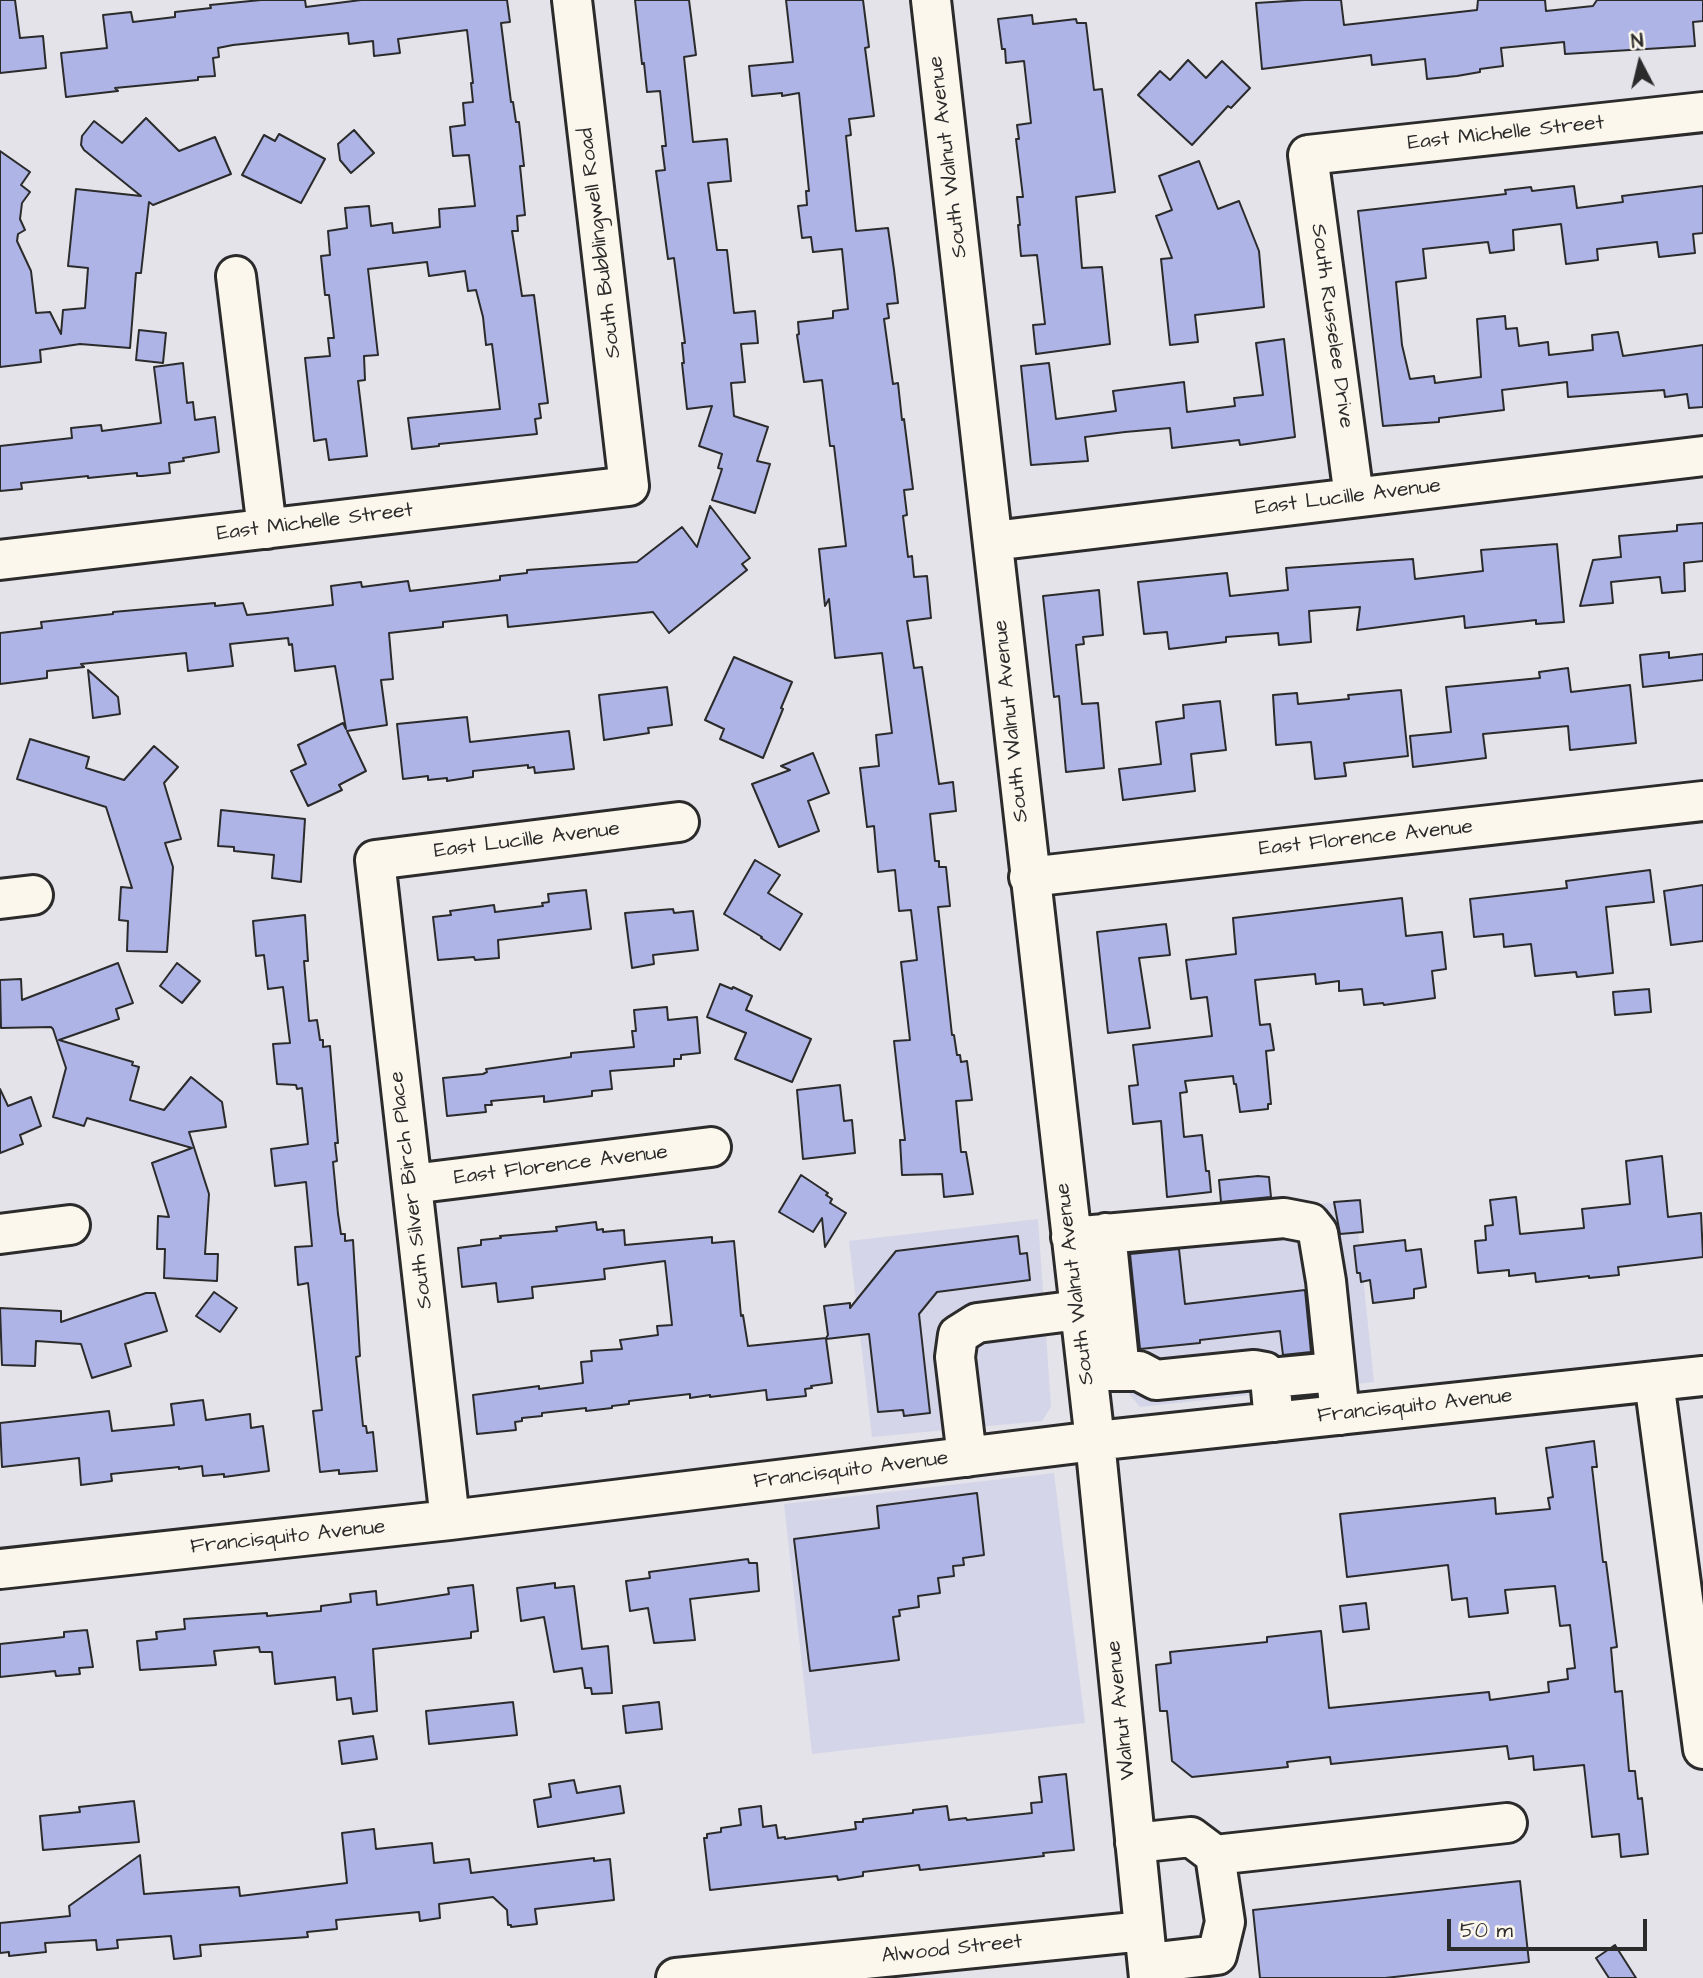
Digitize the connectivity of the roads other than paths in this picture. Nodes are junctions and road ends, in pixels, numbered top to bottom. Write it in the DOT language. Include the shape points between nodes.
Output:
graph roads {
  1 [pos="572,0"];
  2 [pos="931,0"];
  3 [pos="1703,112"];
  4 [pos="1308,155"];
  5 [pos="236,276"];
  6 [pos="1703,456"];
  7 [pos="629,486"];
  8 [pos="1354,497"];
  9 [pos="267,529"];
  10 [pos="993,541"];
  11 [pos="0,560"];
  12 [pos="1703,801"];
  13 [pos="679,822"];
  14 [pos="375,860"];
  15 [pos="1029,877"];
  16 [pos="711,1147"];
  17 [pos="412,1184"];
  18 [pos="70,1225"];
  19 [pos="0,1234"];
  20 [pos="1089,1235"];
  21 [pos="1079,1310"];
  22 [pos="1103,1371"];
  23 [pos="1335,1372"];
  24 [pos="1703,1376"];
  25 [pos="1270,1378"];
  26 [pos="1654,1381"];
  27 [pos="1339,1415"];
  28 [pos="1273,1422"];
  29 [pos="1095,1441"];
  30 [pos="967,1457"];
  31 [pos="450,1520"];
  32 [pos="0,1569"];
  33 [pos="1703,1749"];
  34 [pos="1507,1823"];
  35 [pos="1135,1843"];
  36 [pos="1214,1855"];
  37 [pos="1147,1957"];
  38 [pos="676,1978"];
  1 -- 7 [label="street, South Bubblingwell Road"];
  2 -- 10 [label="street, South Walnut Avenue"];
  3 -- 4 [label="street, East Michelle Street"];
  4 -- 8 [label="street, South Russelee Drive"];
  5 -- 9 [label="street"];
  6 -- 8 [label="street, East Lucille Avenue"];
  7 -- 9 [label="street, East Michelle Street"];
  8 -- 10 [label="street, East Lucille Avenue"];
  9 -- 11 [label="street, East Michelle Street"];
  10 -- 15 [label="street, South Walnut Avenue"];
  12 -- 15 [label="street, East Florence Avenue"];
  13 -- 14 [label="street, East Lucille Avenue"];
  14 -- 17 [label="street, South Silver Birch Place"];
  15 -- 20 [label="street, South Walnut Avenue"];
  16 -- 17 [label="street, East Florence Avenue"];
  17 -- 31 [label="street, South Silver Birch Place"];
  18 -- 19 [label="street"];
  20 -- 21 [label="street, South Walnut Avenue"];
  20 -- 22 [label="street"];
  20 -- 23 [label="street" via="1284,1218 1310,1223 1318,1233"];
  21 -- 22 [label="street, South Walnut Avenue"];
  21 -- 30 [label="street" via="976,1323 958,1335 955,1357"];
  22 -- 25 [label="street" via="1139,1371 1156,1380 1254,1370"];
  22 -- 29 [label="street, South Walnut Avenue"];
  23 -- 25 [label="street"];
  23 -- 27 [label="street"];
  24 -- 26 [label="street, Francisquito Avenue"];
  25 -- 28 [label="street"];
  26 -- 27 [label="street, Francisquito Avenue"];
  26 -- 33 [label="street"];
  27 -- 28 [label="street, Francisquito Avenue"];
  28 -- 29 [label="street, Francisquito Avenue"];
  29 -- 30 [label="street, Francisquito Avenue"];
  29 -- 35 [label="street, Walnut Avenue"];
  30 -- 31 [label="street, Francisquito Avenue"];
  31 -- 32 [label="street, Francisquito Avenue"];
  34 -- 36 [label="street"];
  35 -- 36 [label="street" via="1191,1837"];
  35 -- 37 [label="street, Walnut Avenue"];
  36 -- 37 [label="street, Alwood Street" via="1225,1922 1217,1955"];
  37 -- 38 [label="street, Alwood Street"];
}
